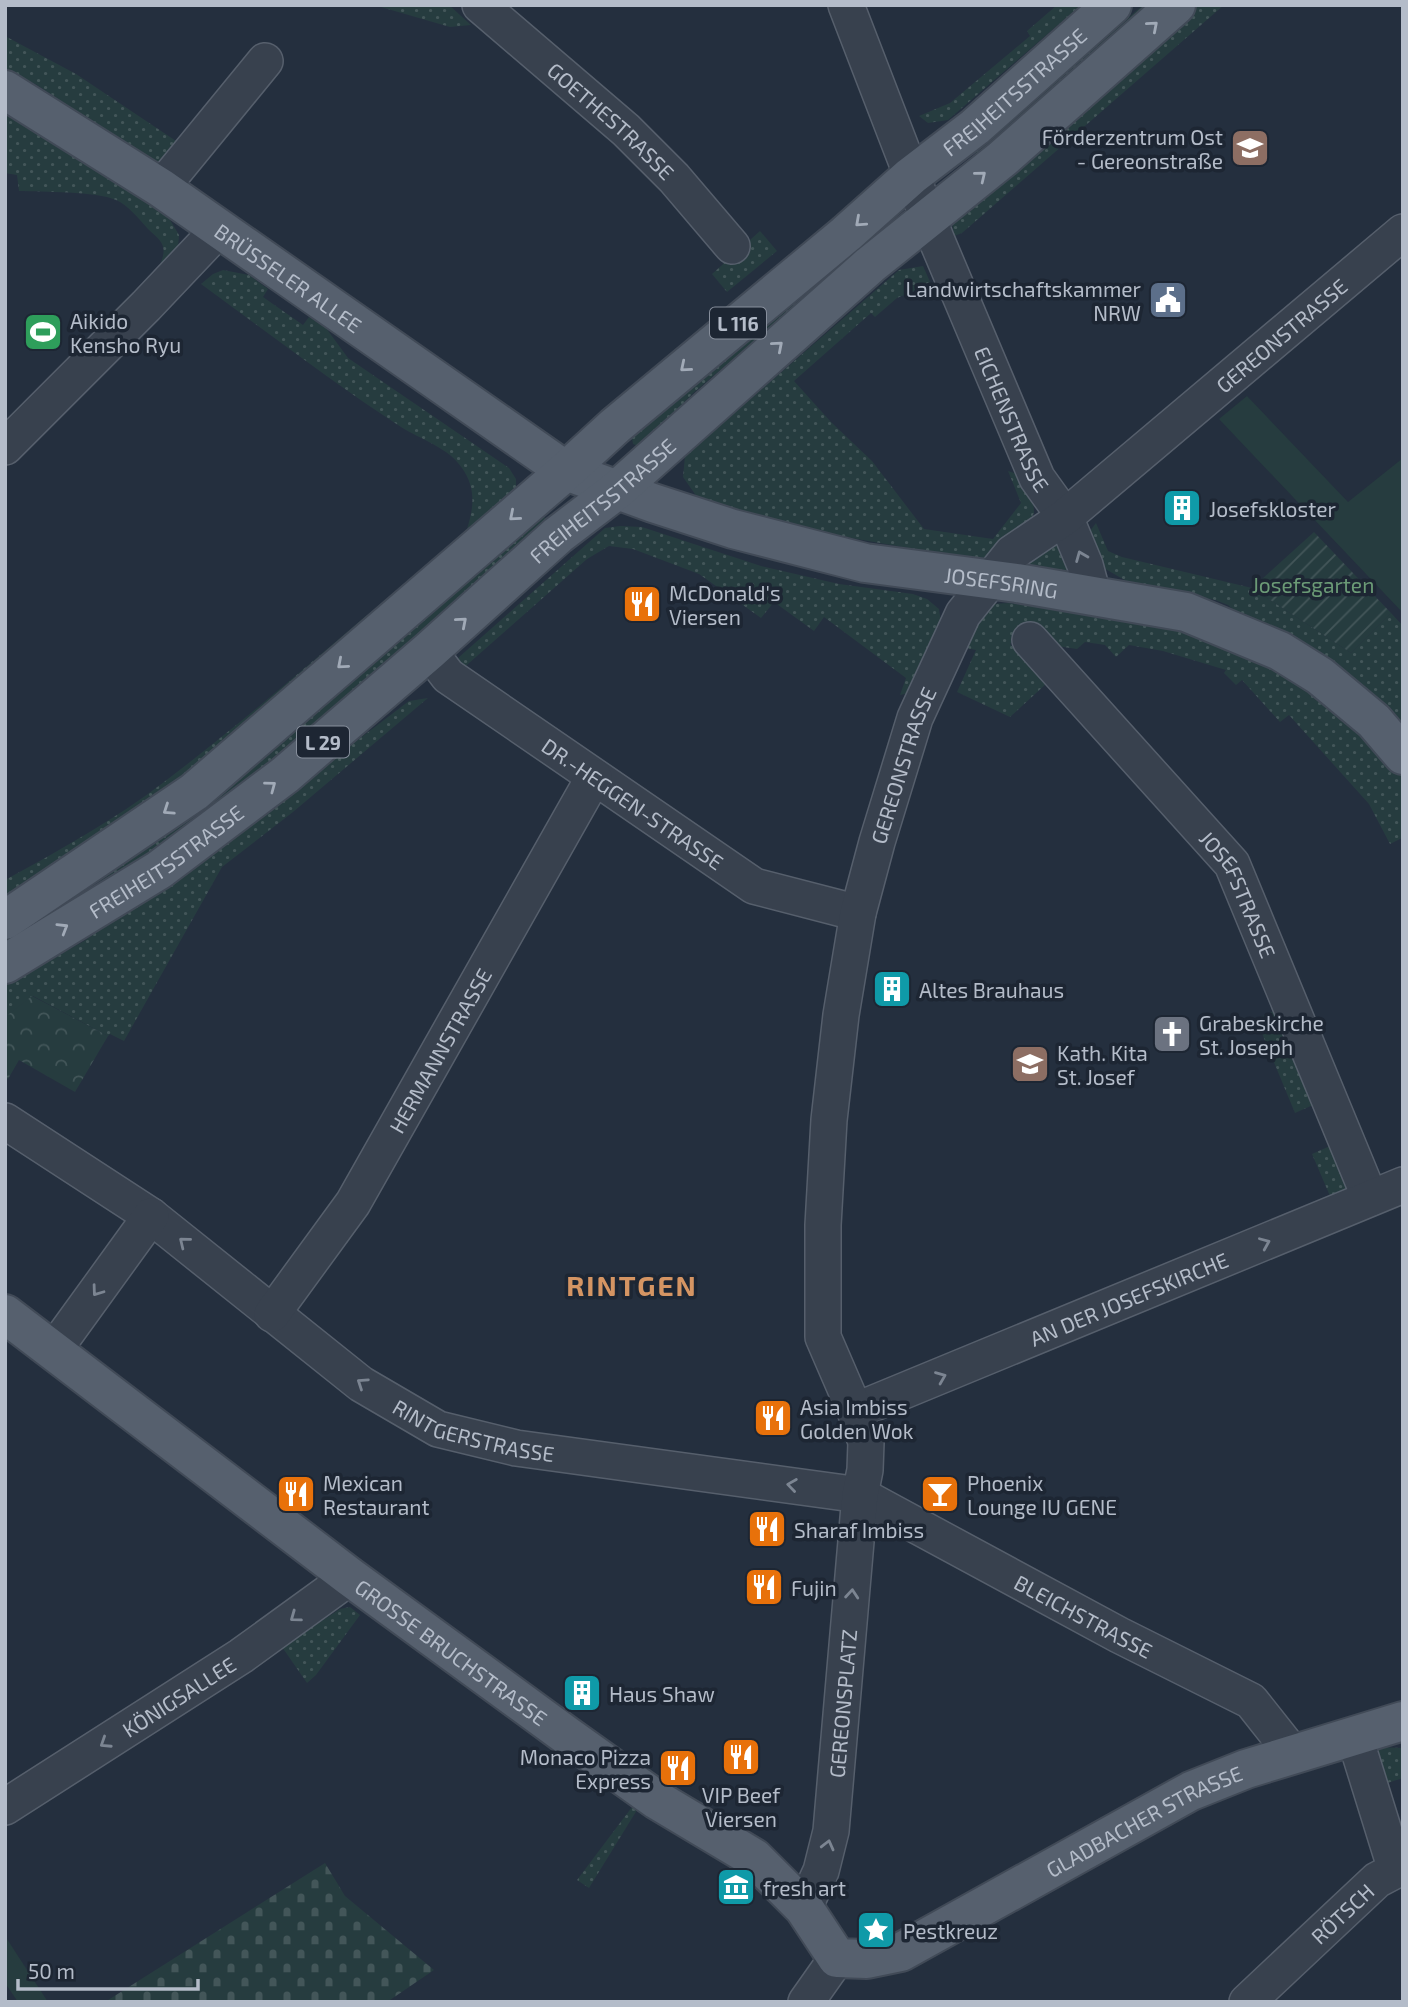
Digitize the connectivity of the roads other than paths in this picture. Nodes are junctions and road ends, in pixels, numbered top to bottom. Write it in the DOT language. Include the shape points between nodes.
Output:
graph roads {
  1 [pos="480,5"];
  2 [pos="846,5"];
  3 [pos="1112,5"];
  4 [pos="1176,5"];
  5 [pos="265,61"];
  6 [pos="5,90"];
  7 [pos="911,176"];
  8 [pos="161,188"];
  9 [pos="928,218"];
  10 [pos="218,230"];
  11 [pos="1403,232"];
  12 [pos="732,246"];
  13 [pos="5,447"];
  14 [pos="566,471"];
  15 [pos="617,490"];
  16 [pos="1065,517"];
  17 [pos="990,580"];
  18 [pos="1093,595"];
  19 [pos="1030,640"];
  20 [pos="429,651"];
  21 [pos="1403,755"];
  22 [pos="594,777"];
  23 [pos="858,913"];
  24 [pos="5,920"];
  25 [pos="5,964"];
  26 [pos="5,1121"];
  27 [pos="1403,1185"];
  28 [pos="1370,1198"];
  29 [pos="151,1216"];
  30 [pos="5,1314"];
  31 [pos="272,1314"];
  32 [pos="54,1350"];
  33 [pos="855,1411"];
  34 [pos="860,1495"];
  35 [pos="350,1577"];
  36 [pos="1403,1721"];
  37 [pos="1354,1735"];
  38 [pos="1293,1754"];
  39 [pos="5,1807"];
  40 [pos="804,1908"];
  41 [pos="837,1958"];
  42 [pos="806,2002"];
  43 [pos="840,2002"];
  44 [pos="1247,2002"];
  1 -- 12 [label="street, GOETHESTRASSE" via="626,130"];
  2 -- 7 [label="street, EICHENSTRASSE"];
  3 -- 7 [label="main road, FREIHEITSSTRASSE / L 116" via="975,127"];
  9 -- 4 [label="main road, FREIHEITSSTRASSE / L 116, one-way"];
  5 -- 8 [label="street"];
  6 -- 8 [label="main road, BRÜSSELER ALLEE"];
  7 -- 9 [label="street, EICHENSTRASSE"];
  7 -- 14 [label="main road, FREIHEITSSTRASSE / L 116, one-way"];
  8 -- 10 [label="main road, BRÜSSELER ALLEE"];
  15 -- 9 [label="main road, FREIHEITSSTRASSE / L 116, one-way"];
  9 -- 16 [label="street, EICHENSTRASSE" via="1037,478"];
  10 -- 13 [label="street"];
  10 -- 14 [label="main road, BRÜSSELER ALLEE"];
  11 -- 16 [label="street, GEREONSTRASSE"];
  14 -- 15 [label="main road, JOSEFSRING"];
  14 -- 24 [label="main road, FREIHEITSSTRASSE / L 29, one-way" via="194,792"];
  15 -- 17 [label="main road, JOSEFSRING" via="733,529 865,563"];
  20 -- 15 [label="main road, FREIHEITSSTRASSE / L 29, one-way" via="558,535"];
  16 -- 17 [label="street, GEREONSTRASSE" via="1012,553"];
  18 -- 16 [label="street, EICHENSTRASSE, one-way"];
  17 -- 18 [label="main road, JOSEFSRING"];
  17 -- 23 [label="street, GEREONSTRASSE" via="963,614 915,718"];
  18 -- 21 [label="main road, JOSEFSRING" via="1186,612 1280,651 1348,697"];
  19 -- 28 [label="street, JOSEFSTRASSE" via="1232,864"];
  20 -- 22 [label="street, DR.-HEGGEN-STRASSE" via="448,676"];
  25 -- 20 [label="main road, FREIHEITSSTRASSE / L 29, one-way" via="159,870 285,775"];
  22 -- 23 [label="street, DR.-HEGGEN-STRASSE" via="754,886"];
  22 -- 31 [label="street, HERMANNSTRASSE" via="353,1203"];
  23 -- 33 [label="street, GEREONSTRASSE" via="829,1120 823,1262 823,1337"];
  26 -- 29 [label="street, RINTGERSTRASSE"];
  27 -- 28 [label="street, AN DER JOSEFSKIRCHE"];
  33 -- 28 [label="street, AN DER JOSEFSKIRCHE, one-way"];
  31 -- 29 [label="street, RINTGERSTRASSE, one-way"];
  29 -- 32 [label="street, one-way"];
  30 -- 32 [label="main road, GROSSE BRUCHSTRASSE"];
  34 -- 31 [label="street, RINTGERSTRASSE, one-way" via="516,1448 438,1429 361,1384"];
  32 -- 35 [label="main road, GROSSE BRUCHSTRASSE"];
  33 -- 34 [label="street, GEREONSTRASSE" via="866,1442"];
  34 -- 38 [label="street, BLEICHSTRASSE" via="1251,1701"];
  40 -- 34 [label="street, GEREONSPLATZ, one-way" via="821,1871 831,1830"];
  35 -- 39 [label="street, KÖNIGSALLEE, one-way" via="241,1656"];
  35 -- 40 [label="main road, GROSSE BRUCHSTRASSE" via="657,1800 754,1858"];
  36 -- 37 [label="main road, GLADBACHER STRASSE"];
  37 -- 38 [label="main road, GLADBACHER STRASSE"];
  37 -- 44 [label="street, RÖTSCH" via="1396,1870 1377,1880"];
  38 -- 41 [label="main road, GLADBACHER STRASSE" via="1191,1791 901,1952 867,1959"];
  40 -- 41 [label="main road, GROSSE BRUCHSTRASSE"];
  41 -- 42 [label="street"];
  41 -- 43 [label="street"];
}
